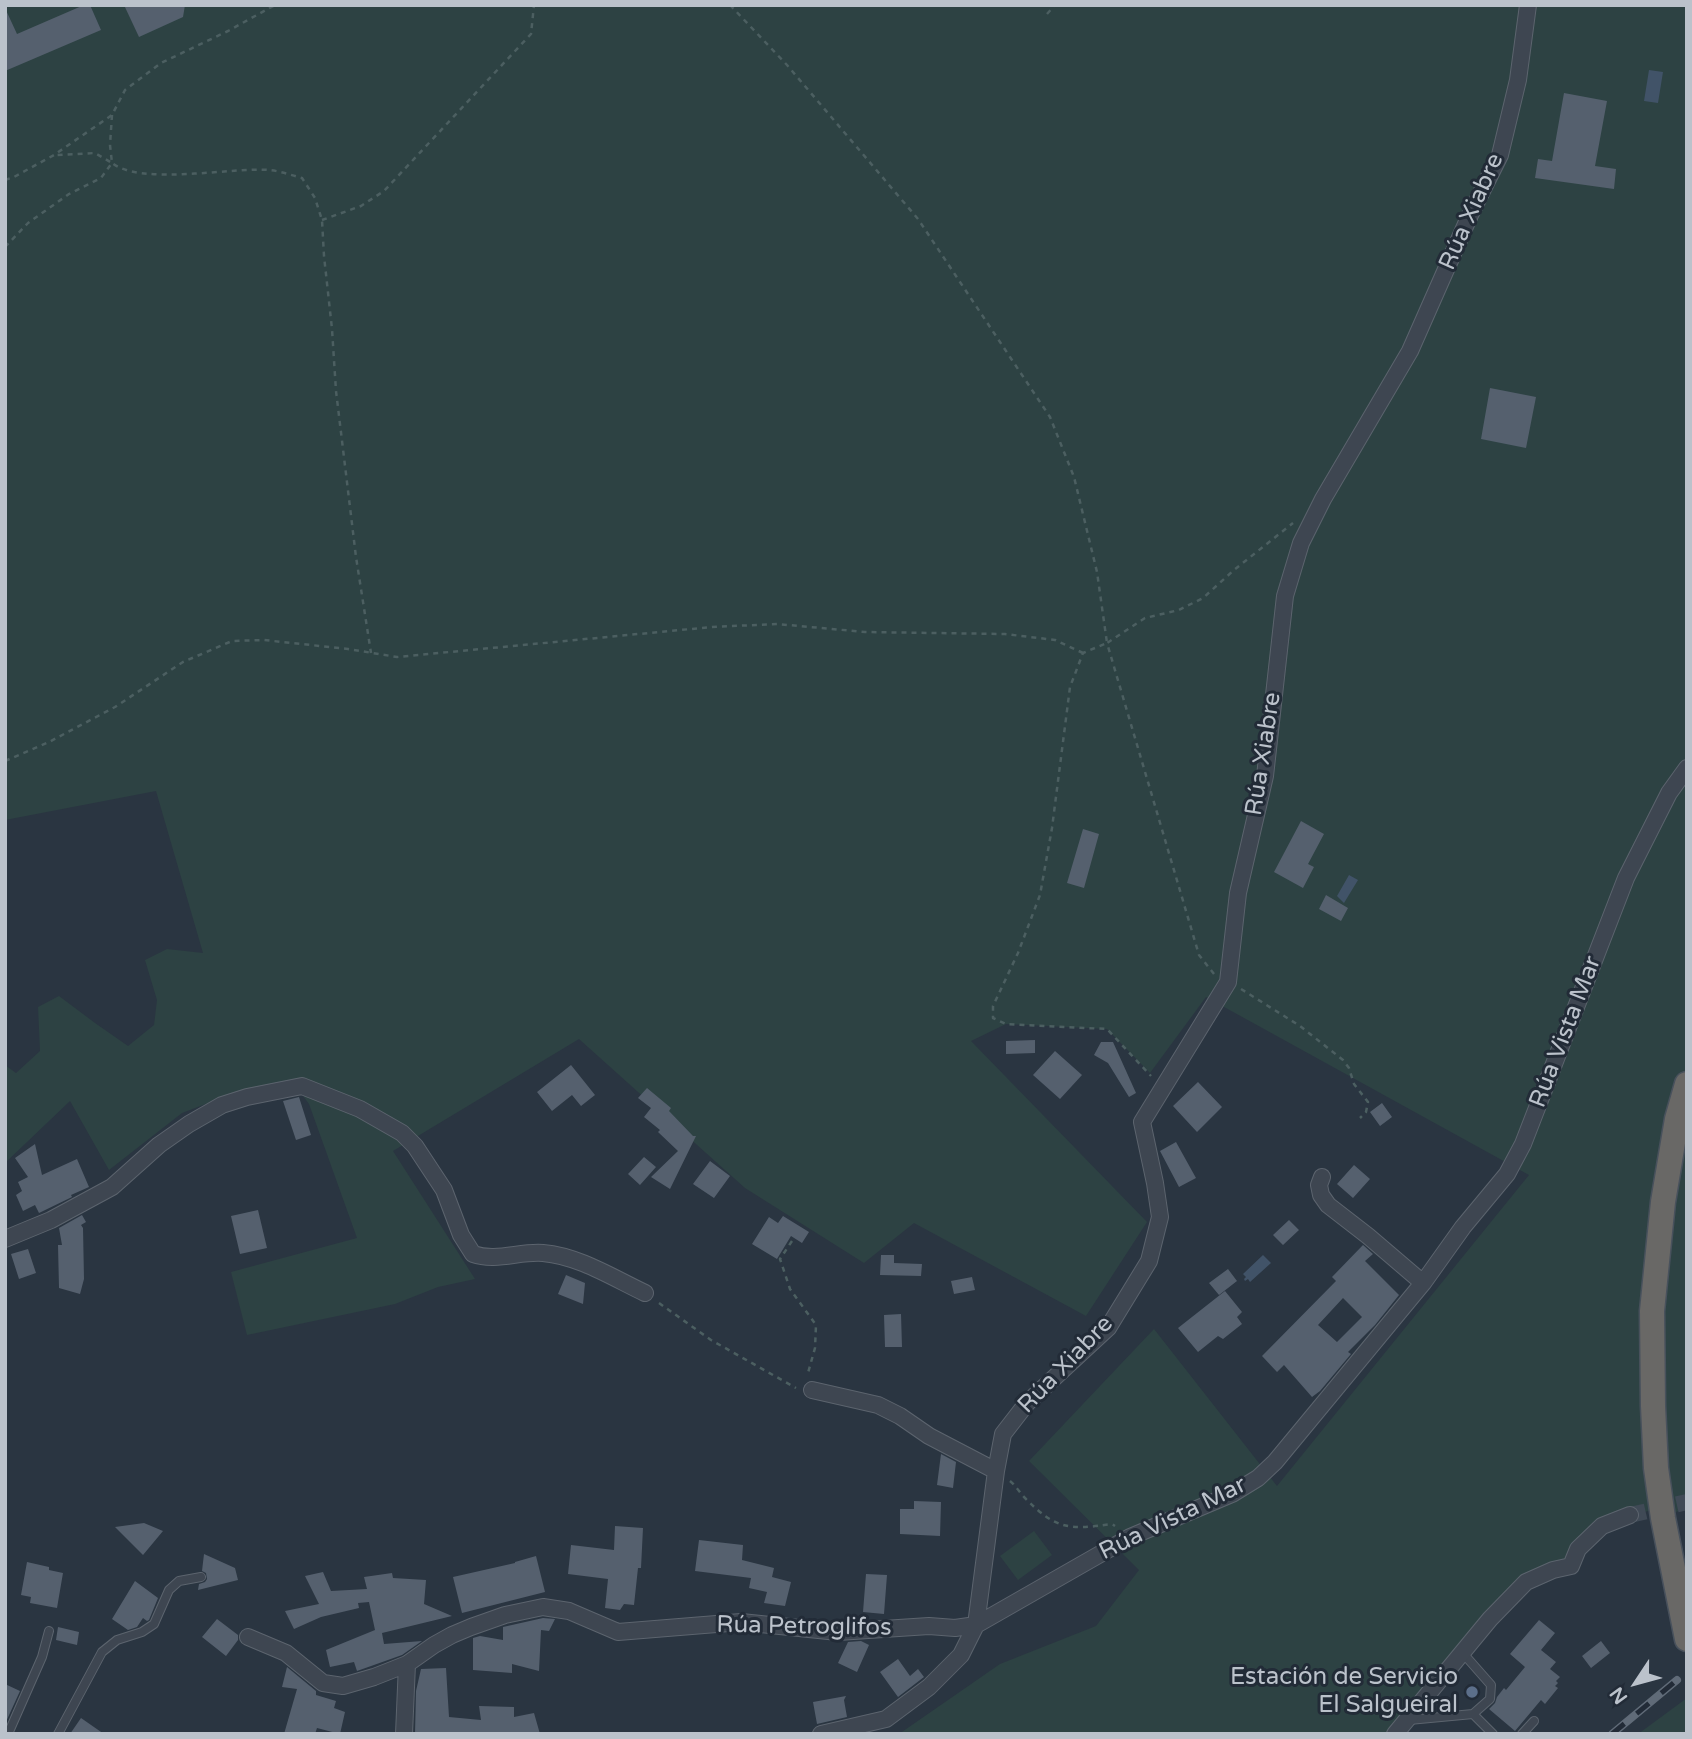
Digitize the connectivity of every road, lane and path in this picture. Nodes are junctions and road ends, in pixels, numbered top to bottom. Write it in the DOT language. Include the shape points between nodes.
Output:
graph roads {
  1 [pos="275,5"];
  2 [pos="534,5"];
  3 [pos="730,5"];
  4 [pos="1055,5"];
  5 [pos="1528,5"];
  6 [pos="1047,14"];
  7 [pos="112,115"];
  8 [pos="54,155"];
  9 [pos="112,163"];
  10 [pos="5,180"];
  11 [pos="321,220"];
  12 [pos="5,247"];
  13 [pos="1293,522"];
  14 [pos="1107,643"];
  15 [pos="370,653"];
  16 [pos="1083,653"];
  17 [pos="5,761"];
  18 [pos="1687,768"];
  19 [pos="1228,982"];
  20 [pos="1687,1084"];
  21 [pos="1158,1096"];
  22 [pos="1360,1118"];
  23 [pos="1322,1177"];
  24 [pos="5,1239"];
  25 [pos="792,1241"];
  26 [pos="1423,1283"];
  27 [pos="645,1293"];
  28 [pos="812,1390"];
  29 [pos="996,1471"];
  30 [pos="1630,1515"];
  31 [pos="1130,1537"];
  32 [pos="201,1577"];
  33 [pos="976,1625"];
  34 [pos="50,1631"];
  35 [pos="248,1637"];
  36 [pos="1687,1639"];
  37 [pos="1462,1652"];
  38 [pos="407,1664"];
  39 [pos="1473,1714"];
  40 [pos="1406,1721"];
  41 [pos="1534,1721"];
  42 [pos="8,1734"];
  43 [pos="58,1734"];
  44 [pos="404,1734"];
  45 [pos="821,1734"];
  46 [pos="1395,1734"];
  47 [pos="1493,1734"];
  48 [pos="1522,1734"];
  1 -- 7 [label="path" via="161,63 125,90"];
  2 -- 11 [label="path" via="531,34 384,191 361,206"];
  3 -- 14 [label="path" via="918,219 1050,416 1074,477 1097,572"];
  4 -- 6 [label="path"];
  5 -- 19 [label="street, Rúa Xiabre" via="1518,80 1500,155 1410,351 1301,543 1285,596 1265,776 1238,893"];
  7 -- 8 [label="path"];
  7 -- 9 [label="path"];
  8 -- 9 [label="path" via="95,153"];
  8 -- 10 [label="path"];
  9 -- 11 [label="path" via="137,173 270,170 302,178 315,198"];
  9 -- 12 [label="path" via="101,178 28,223"];
  11 -- 15 [label="path" via="336,391"];
  13 -- 14 [label="path" via="1203,598 1146,618"];
  14 -- 16 [label="path"];
  14 -- 19 [label="path" via="1199,955 1212,973"];
  15 -- 16 [label="path" via="397,657 777,624 865,632 1005,634 1055,640"];
  15 -- 17 [label="path" via="264,640 232,641 183,663 115,707"];
  16 -- 21 [label="path" via="1070,687 1040,895 993,1006 993,1018 1006,1024 1107,1029 1150,1073"];
  18 -- 26 [label="street, Rúa Vista Mar" via="1669,793 1626,878 1523,1144 1507,1174"];
  19 -- 21 [label="street, Rúa Xiabre"];
  19 -- 22 [label="path" via="1300,1026 1343,1060 1368,1102"];
  20 -- 36 [label="highway" via="1665,1194 1652,1311 1656,1468"];
  21 -- 29 [label="street, Rúa Xiabre" via="1142,1122 1160,1217 1149,1261 1108,1328 1027,1403 1003,1434"];
  23 -- 26 [label="street" via="1321,1195 1328,1205"];
  24 -- 27 [label="street" via="112,1187 159,1145 222,1105 302,1086 360,1109 402,1133 444,1190 473,1254 484,1258 543,1253 571,1259"];
  25 -- 28 [label="path" via="780,1259 790,1289 816,1325 808,1374"];
  26 -- 31 [label="street, Rúa Vista Mar" via="1258,1478 1213,1503"];
  27 -- 28 [label="path" via="710,1340 805,1392"];
  28 -- 29 [label="street" via="878,1405"];
  29 -- 31 [label="path" via="1054,1523 1080,1528 1112,1524"];
  29 -- 33 [label="street, Rúa Xiabre"];
  30 -- 37 [label="street" via="1602,1525 1578,1549 1571,1566 1526,1582"];
  31 -- 33 [label="street, Rúa Vista Mar"];
  32 -- 43 [label="lane" via="179,1581 169,1590 154,1624 102,1652"];
  33 -- 38 [label="street, Rúa Petroglifos" via="838,1632 741,1622 618,1632 569,1611 543,1607 505,1615 452,1635"];
  33 -- 45 [label="street" via="961,1654 929,1687 886,1719"];
  34 -- 42 [label="lane"];
  35 -- 38 [label="street, Rúa Petroglifos" via="286,1653 323,1683 343,1686"];
  37 -- 39 [label="lane" via="1491,1685 1490,1699"];
  37 -- 40 [label="street"];
  38 -- 44 [label="street"];
  39 -- 40 [label="lane"];
  39 -- 47 [label="lane"];
  40 -- 46 [label="street"];
  41 -- 48 [label="lane"];
}
